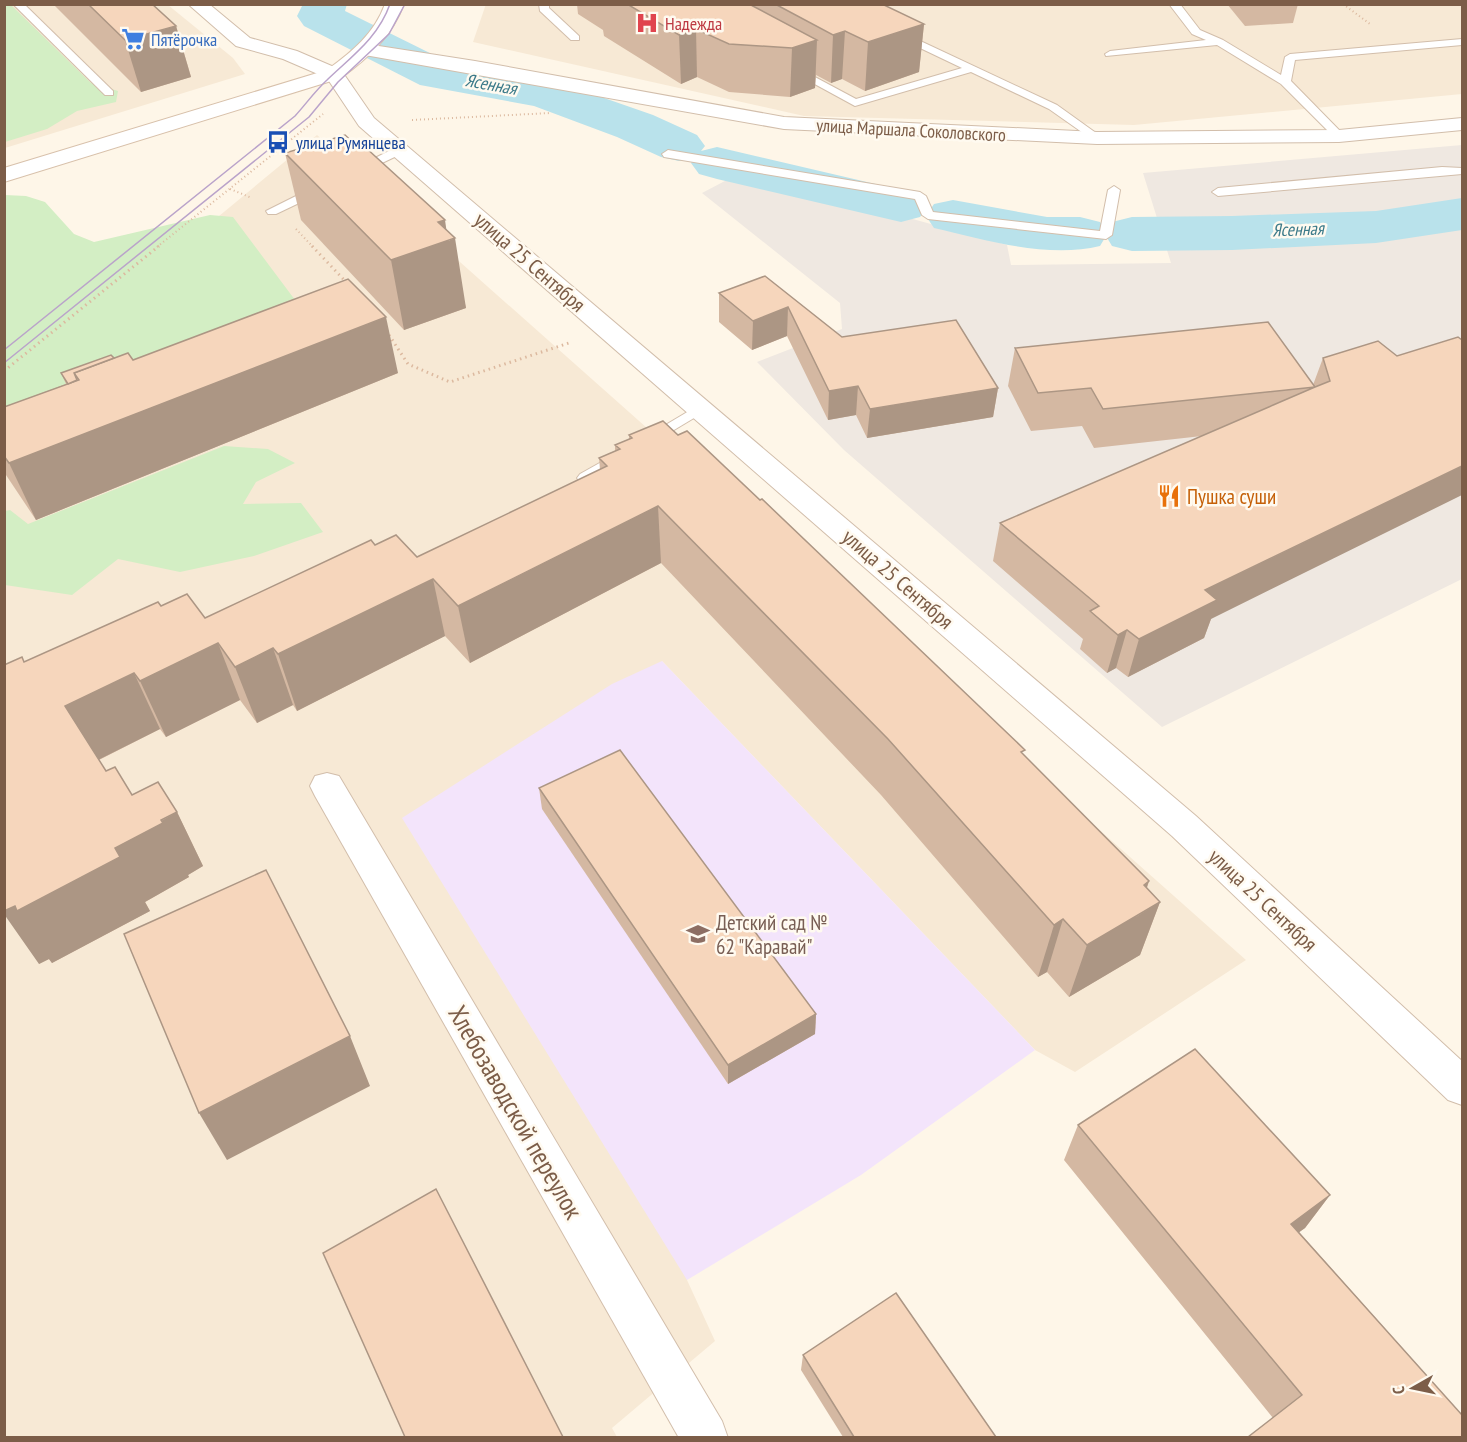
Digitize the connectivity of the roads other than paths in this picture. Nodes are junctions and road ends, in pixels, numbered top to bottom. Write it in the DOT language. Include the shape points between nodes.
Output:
graph roads {
  1 [pos="18,4"];
  2 [pos="197,4"];
  3 [pos="544,4"];
  4 [pos="1174,4"];
  5 [pos="394,10"];
  6 [pos="888,29"];
  7 [pos="575,38"];
  8 [pos="1219,42"];
  9 [pos="1462,42"];
  10 [pos="369,51"];
  11 [pos="1110,54"];
  12 [pos="783,64"];
  13 [pos="971,69"];
  14 [pos="334,74"];
  15 [pos="1284,82"];
  16 [pos="109,93"];
  17 [pos="1462,124"];
  18 [pos="1339,136"];
  19 [pos="1096,138"];
  20 [pos="399,150"];
  21 [pos="668,154"];
  22 [pos="1462,171"];
  23 [pos="4,175"];
  24 [pos="346,176"];
  25 [pos="326,185"];
  26 [pos="1114,189"];
  27 [pos="1218,192"];
  28 [pos="275,210"];
  29 [pos="699,409"];
  30 [pos="585,478"];
  31 [pos="327,786"];
  32 [pos="1462,1086"];
  33 [pos="705,1437"];
  1 -- 16 [label="lane"];
  2 -- 14 [label="street" via="243,42 290,55"];
  3 -- 7 [label="lane" via="544,9"];
  4 -- 8 [label="lane" via="1196,32"];
  5 -- 10 [label="street"];
  6 -- 13 [label="lane"];
  8 -- 11 [label="lane"];
  8 -- 15 [label="lane"];
  9 -- 15 [label="lane" via="1290,57"];
  10 -- 14 [label="street"];
  10 -- 19 [label="street, улица Маршала Соколовского" via="784,123"];
  12 -- 13 [label="lane" via="855,103"];
  13 -- 19 [label="lane" via="1053,107"];
  14 -- 20 [label="street, улица 25 Сентября" via="366,122"];
  14 -- 23 [label="street"];
  15 -- 18 [label="lane"];
  17 -- 18 [label="street, улица Маршала Соколовского"];
  18 -- 19 [label="street, улица Маршала Соколовского"];
  20 -- 24 [label="lane"];
  20 -- 29 [label="street, улица 25 Сентября"];
  21 -- 26 [label="lane" via="920,196 928,215 1106,236"];
  22 -- 27 [label="lane"];
  25 -- 28 [label="lane"];
  29 -- 30 [label="lane"];
  29 -- 32 [label="street, улица 25 Сентября" via="1184,826"];
  31 -- 33 [label="street, Хлебозаводской переулок"];
}
